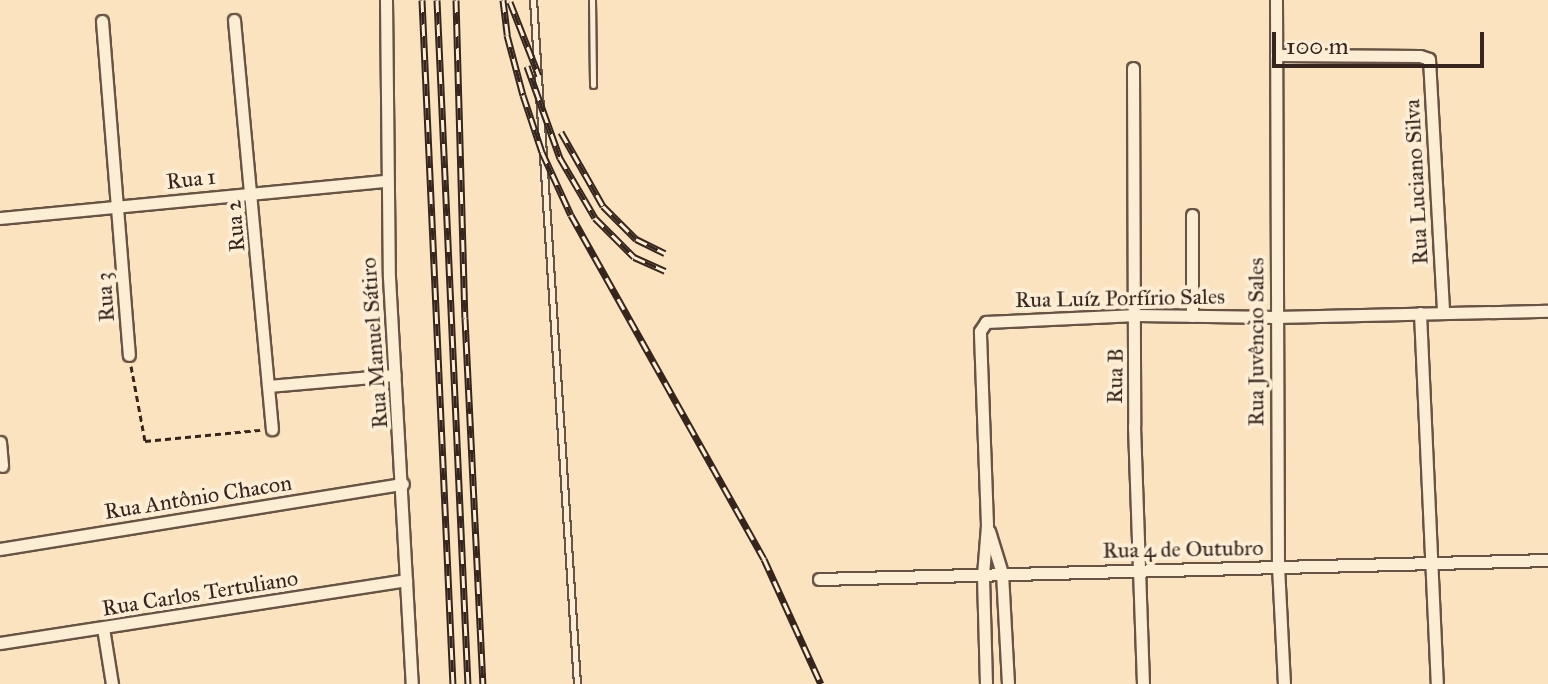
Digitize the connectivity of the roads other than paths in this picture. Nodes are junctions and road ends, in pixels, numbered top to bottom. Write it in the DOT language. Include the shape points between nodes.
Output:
graph roads {
  1 [pos="386,0"];
  2 [pos="533,0"];
  3 [pos="592,0"];
  4 [pos="1276,0"];
  5 [pos="234,20"];
  6 [pos="102,21"];
  7 [pos="1276,55"];
  8 [pos="1133,68"];
  9 [pos="593,85"];
  10 [pos="386,181"];
  11 [pos="252,193"];
  12 [pos="119,206"];
  13 [pos="1192,215"];
  14 [pos="0,218"];
  15 [pos="1548,311"];
  16 [pos="1420,313"];
  17 [pos="1443,313"];
  18 [pos="1137,315"];
  19 [pos="1192,316"];
  20 [pos="1276,317"];
  21 [pos="129,355"];
  22 [pos="395,375"];
  23 [pos="268,386"];
  24 [pos="272,429"];
  25 [pos="0,442"];
  26 [pos="2,466"];
  27 [pos="403,484"];
  28 [pos="987,525"];
  29 [pos="0,549"];
  30 [pos="1548,560"];
  31 [pos="1431,563"];
  32 [pos="1278,566"];
  33 [pos="1139,569"];
  34 [pos="1002,573"];
  35 [pos="983,575"];
  36 [pos="819,579"];
  37 [pos="406,580"];
  38 [pos="103,628"];
  39 [pos="0,643"];
  40 [pos="112,684"];
  41 [pos="412,684"];
  42 [pos="577,684"];
  43 [pos="986,684"];
  44 [pos="1008,684"];
  45 [pos="1143,684"];
  46 [pos="1284,684"];
  47 [pos="1437,684"];
  1 -- 10 [label="street, Rua Manuel Sátiro"];
  2 -- 42 [label="lane"];
  3 -- 9 [label="lane"];
  4 -- 7 [label="street, Rua Juvêncio Sales"];
  5 -- 11 [label="street, Rua 2"];
  6 -- 12 [label="street, Rua 3"];
  7 -- 17 [label="street, Rua Luciano Silva" via="1429,59"];
  7 -- 20 [label="street, Rua Juvêncio Sales"];
  8 -- 18 [label="street, Rua B"];
  10 -- 11 [label="street, Rua 1"];
  10 -- 22 [label="street, Rua Manuel Sátiro"];
  11 -- 12 [label="street, Rua 1"];
  11 -- 23 [label="street, Rua 2"];
  12 -- 14 [label="street, Rua 1"];
  12 -- 21 [label="street, Rua 3"];
  13 -- 19 [label="street"];
  15 -- 17 [label="street, Rua Luíz Porfírio Sales"];
  16 -- 17 [label="street, Rua Luíz Porfírio Sales"];
  16 -- 20 [label="street, Rua Luíz Porfírio Sales"];
  16 -- 31 [label="street"];
  18 -- 19 [label="street, Rua Luíz Porfírio Sales"];
  18 -- 28 [label="street, Rua Luíz Porfírio Sales" via="992,320 982,326"];
  18 -- 33 [label="street, Rua B"];
  19 -- 20 [label="street, Rua Luíz Porfírio Sales"];
  20 -- 32 [label="street, Rua Juvêncio Sales"];
  22 -- 23 [label="street"];
  22 -- 27 [label="street, Rua Manuel Sátiro"];
  23 -- 24 [label="street, Rua 2"];
  25 -- 26 [label="street"];
  27 -- 29 [label="street, Rua Antônio Chacon"];
  27 -- 37 [label="street, Rua Manuel Sátiro"];
  28 -- 34 [label="street"];
  28 -- 35 [label="street"];
  30 -- 31 [label="street, Rua 4 de Outubro"];
  31 -- 32 [label="street, Rua 4 de Outubro"];
  31 -- 47 [label="street"];
  32 -- 33 [label="street, Rua 4 de Outubro"];
  32 -- 46 [label="street, Rua Juvêncio Sales"];
  33 -- 34 [label="street, Rua 4 de Outubro"];
  33 -- 45 [label="street, Rua B"];
  34 -- 35 [label="street, Rua 4 de Outubro"];
  34 -- 44 [label="street"];
  35 -- 36 [label="street, Rua 4 de Outubro"];
  35 -- 43 [label="street"];
  37 -- 38 [label="street, Rua Carlos Tertuliano"];
  37 -- 41 [label="street, Rua Manuel Sátiro"];
  38 -- 39 [label="street, Rua Carlos Tertuliano"];
  38 -- 40 [label="street"];
}
